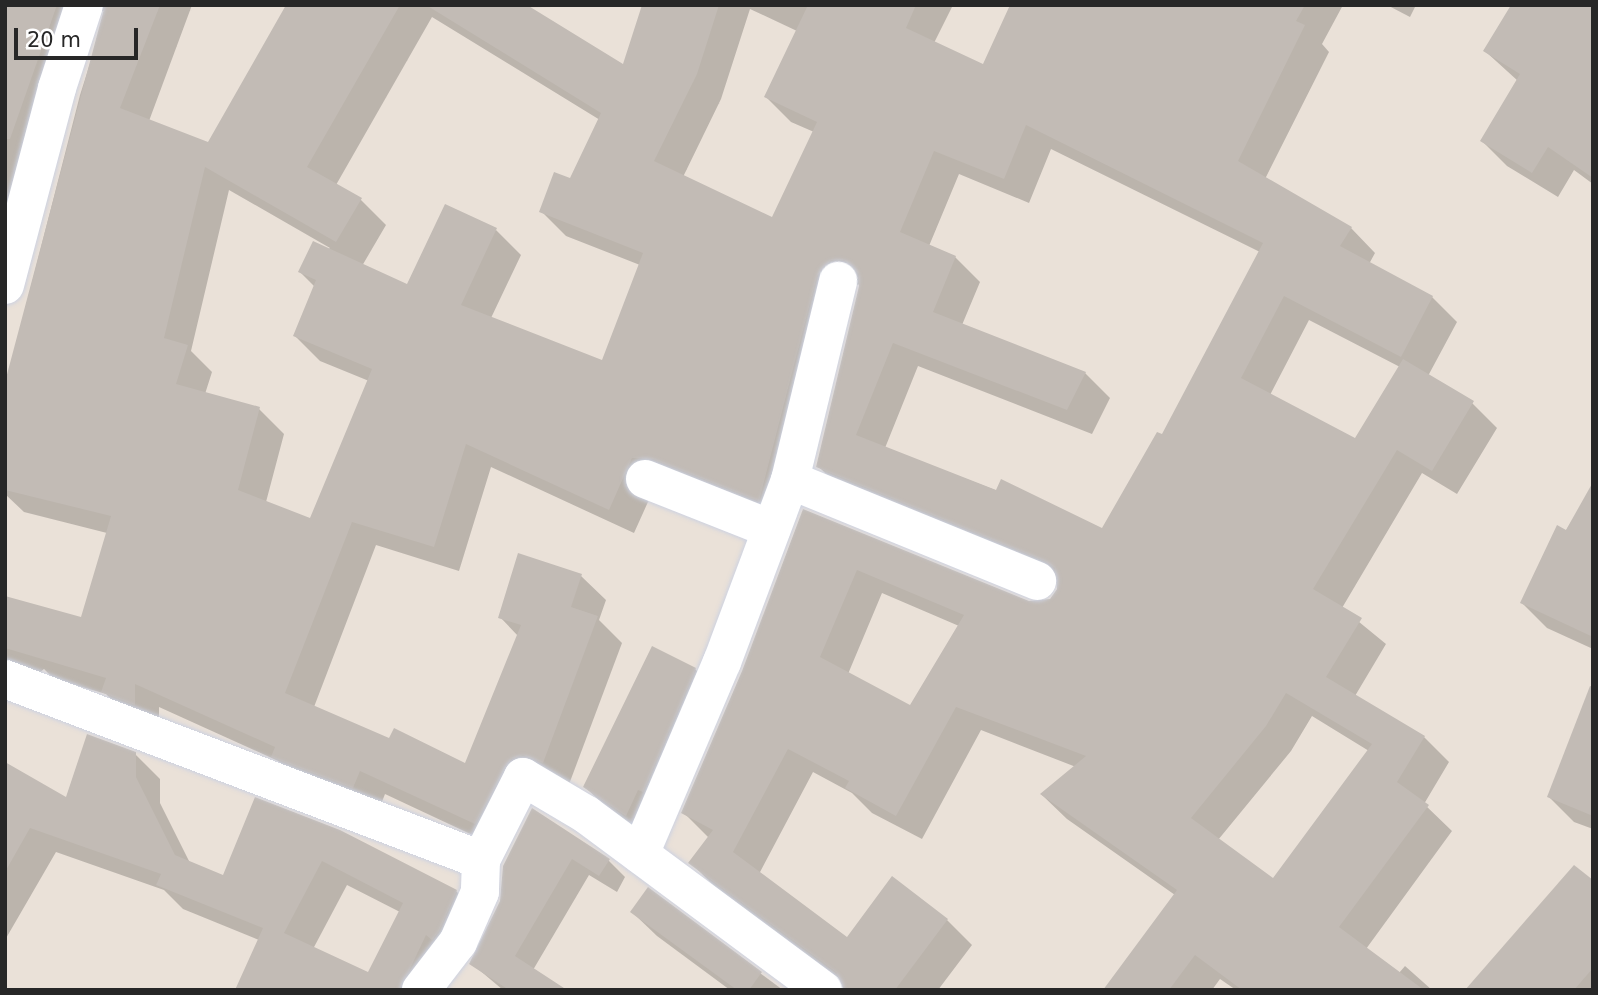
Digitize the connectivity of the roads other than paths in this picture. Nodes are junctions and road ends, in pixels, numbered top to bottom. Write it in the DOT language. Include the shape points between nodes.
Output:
graph roads {
  1 [pos="84,5"];
  2 [pos="838,281"];
  3 [pos="5,285"];
  4 [pos="645,479"];
  5 [pos="790,480"];
  6 [pos="771,529"];
  7 [pos="1037,581"];
  8 [pos="5,679"];
  9 [pos="640,854"];
  10 [pos="481,860"];
  11 [pos="421,990"];
  12 [pos="823,990"];
  1 -- 3 [label="street"];
  2 -- 5 [label="street"];
  4 -- 6 [label="street"];
  5 -- 6 [label="street"];
  5 -- 7 [label="street"];
  6 -- 9 [label="street" via="722,662"];
  8 -- 10 [label="street"];
  9 -- 10 [label="street" via="523,777"];
  9 -- 12 [label="street"];
  10 -- 11 [label="street" via="480,892 458,942"];
}
